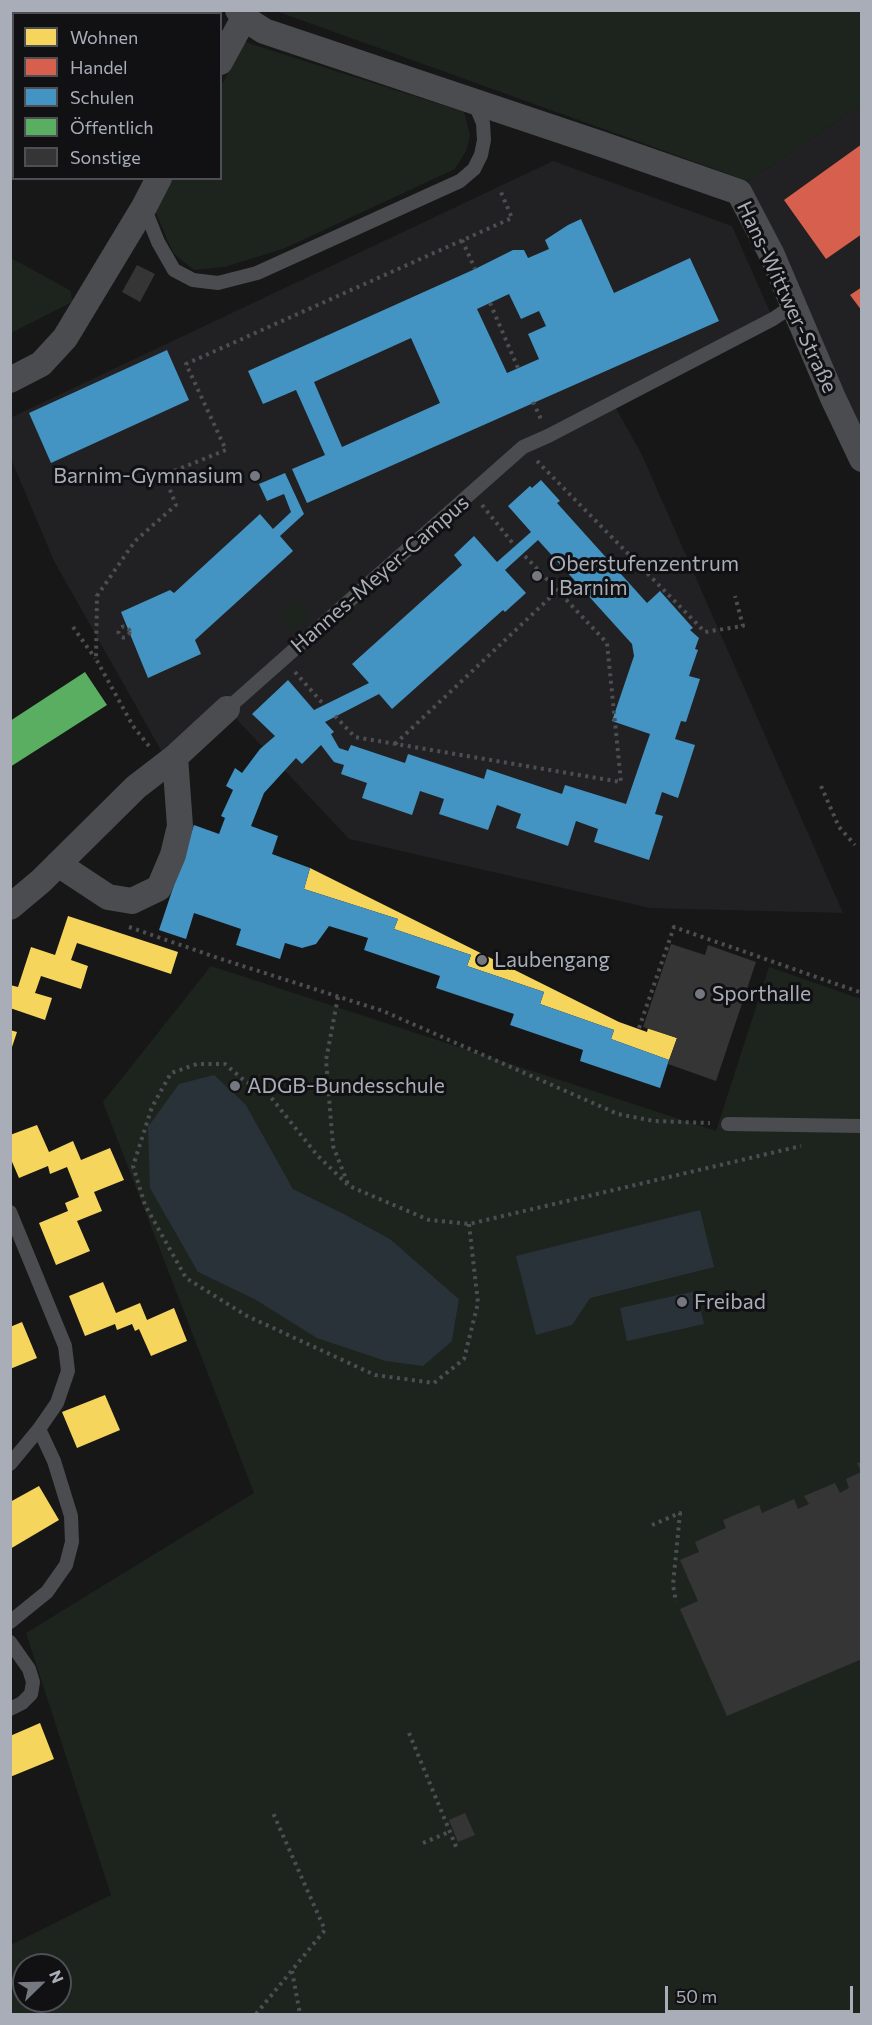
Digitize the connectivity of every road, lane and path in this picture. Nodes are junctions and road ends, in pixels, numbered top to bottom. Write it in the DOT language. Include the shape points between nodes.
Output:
graph roads {
  1 [pos="241,14"];
  2 [pos="222,57"];
  3 [pos="474,102"];
  4 [pos="158,180"];
  5 [pos="500,190"];
  6 [pos="144,207"];
  7 [pos="462,240"];
  8 [pos="475,269"];
  9 [pos="490,303"];
  10 [pos="794,304"];
  11 [pos="518,368"];
  12 [pos="10,380"];
  13 [pos="523,447"];
  14 [pos="861,459"];
  15 [pos="472,493"];
  16 [pos="515,546"];
  17 [pos="523,554"];
  18 [pos="557,591"];
  19 [pos="735,596"];
  20 [pos="73,627"];
  21 [pos="96,659"];
  22 [pos="284,660"];
  23 [pos="324,705"];
  24 [pos="227,709"];
  25 [pos="335,717"];
  26 [pos="395,744"];
  27 [pos="169,761"];
  28 [pos="821,786"];
  29 [pos="855,845"];
  30 [pos="58,864"];
  31 [pos="10,907"];
  32 [pos="128,926"];
  33 [pos="861,993"];
  34 [pos="338,997"];
  35 [pos="639,1028"];
  36 [pos="728,1124"];
  37 [pos="861,1126"];
  38 [pos="804,1145"];
  39 [pos="349,1186"];
  40 [pos="10,1212"];
  41 [pos="469,1224"];
  42 [pos="39,1429"];
  43 [pos="10,1464"];
  44 [pos="652,1525"];
  45 [pos="676,1602"];
  46 [pos="10,1622"];
  47 [pos="10,1642"];
  48 [pos="10,1709"];
  49 [pos="409,1734"];
  50 [pos="273,1814"];
  51 [pos="449,1832"];
  52 [pos="423,1843"];
  53 [pos="457,1849"];
  54 [pos="292,1970"];
  55 [pos="256,2014"];
  56 [pos="300,2014"];
  1 -- 2 [label="street, Hans-Wittwer-Straße"];
  1 -- 3 [label="street, Hans-Wittwer-Straße" via="264,31"];
  3 -- 6 [label="lane" via="483,123 484,140 474,169 460,181 257,273 218,283 193,280 174,270"];
  3 -- 10 [label="street, Hans-Wittwer-Straße" via="739,192"];
  4 -- 6 [label="street"];
  5 -- 7 [label="path" via="512,218"];
  6 -- 12 [label="street" via="65,338 41,364"];
  7 -- 8 [label="path"];
  7 -- 21 [label="path" via="186,364 226,450 164,475 176,505 135,541 97,596"];
  9 -- 11 [label="path"];
  10 -- 13 [label="lane, Hannes-Meyer-Campus" via="773,319"];
  10 -- 14 [label="street, Hans-Wittwer-Straße"];
  13 -- 15 [label="lane, Hannes-Meyer-Campus"];
  13 -- 19 [label="path" via="705,632 743,626"];
  15 -- 16 [label="path"];
  15 -- 22 [label="lane, Hannes-Meyer-Campus"];
  17 -- 18 [label="path"];
  18 -- 26 [label="path"];
  18 -- 26 [label="path" via="607,643 621,782"];
  20 -- 21 [label="path"];
  21 -- 27 [label="path" via="133,726"];
  22 -- 23 [label="path"];
  22 -- 24 [label="lane, Hannes-Meyer-Campus"];
  24 -- 27 [label="street, Hannes-Meyer-Campus"];
  25 -- 26 [label="path" via="355,737"];
  27 -- 30 [label="street, Hannes-Meyer-Campus" via="136,787"];
  27 -- 30 [label="street" via="180,826 159,888 132,901 108,897"];
  28 -- 29 [label="path" via="839,827"];
  30 -- 31 [label="street, Hannes-Meyer-Campus"];
  32 -- 34 [label="path"];
  33 -- 35 [label="path" via="674,927"];
  34 -- 36 [label="path" via="383,1011 618,1114 654,1121"];
  34 -- 39 [label="path" via="326,1060 333,1146"];
  36 -- 37 [label="lane"];
  38 -- 41 [label="path"];
  39 -- 41 [label="path" via="429,1220"];
  39 -- 41 [label="path" via="317,1155 265,1090 246,1082 225,1064 197,1064 171,1073 152,1107 133,1166 145,1205 186,1278 247,1316 375,1375 434,1383 464,1359 478,1303"];
  40 -- 42 [label="lane" via="65,1346 68,1371 57,1403"];
  42 -- 43 [label="lane"];
  42 -- 46 [label="lane" via="54,1461 71,1516 72,1542 66,1565 47,1592"];
  44 -- 45 [label="path" via="680,1513 673,1585"];
  47 -- 48 [label="lane" via="29,1669 33,1682 31,1694"];
  49 -- 51 [label="path"];
  50 -- 54 [label="path" via="325,1930"];
  51 -- 52 [label="path"];
  51 -- 53 [label="path"];
  54 -- 55 [label="path"];
  54 -- 56 [label="path"];
}
